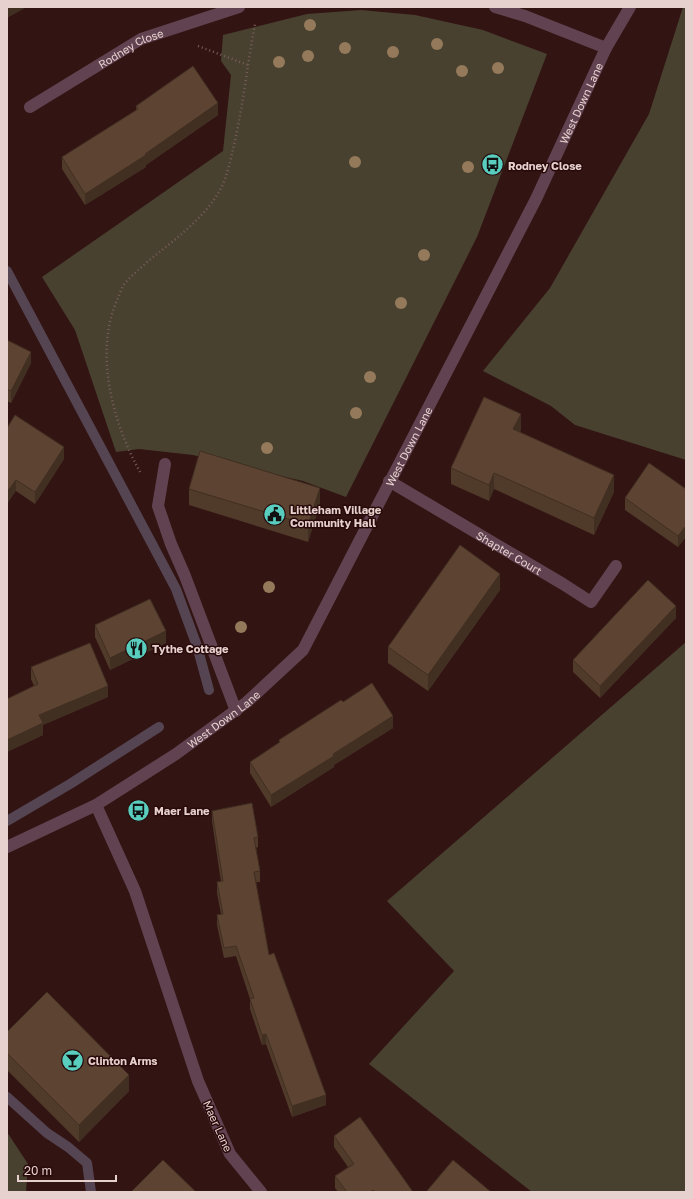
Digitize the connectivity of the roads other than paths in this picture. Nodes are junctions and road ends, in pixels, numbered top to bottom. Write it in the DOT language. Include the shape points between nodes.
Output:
graph roads {
  1 [pos="239,7"];
  2 [pos="495,7"];
  3 [pos="630,7"];
  4 [pos="606,48"];
  5 [pos="30,107"];
  6 [pos="165,464"];
  7 [pos="389,481"];
  8 [pos="616,566"];
  9 [pos="236,711"];
  10 [pos="96,805"];
  11 [pos="7,847"];
  12 [pos="260,1192"];
  1 -- 5 [label="street, Rodney Close" via="141,39"];
  2 -- 4 [label="street"];
  3 -- 4 [label="street, West Down Lane"];
  4 -- 7 [label="street, West Down Lane" via="536,199"];
  6 -- 9 [label="street" via="158,506"];
  7 -- 8 [label="street, Shapter Court" via="591,602"];
  7 -- 9 [label="street, West Down Lane" via="304,650"];
  9 -- 10 [label="street, West Down Lane" via="176,754"];
  10 -- 11 [label="street, West Down Lane"];
  10 -- 12 [label="street, Maer Lane" via="135,891 204,1094 230,1154"];
}
